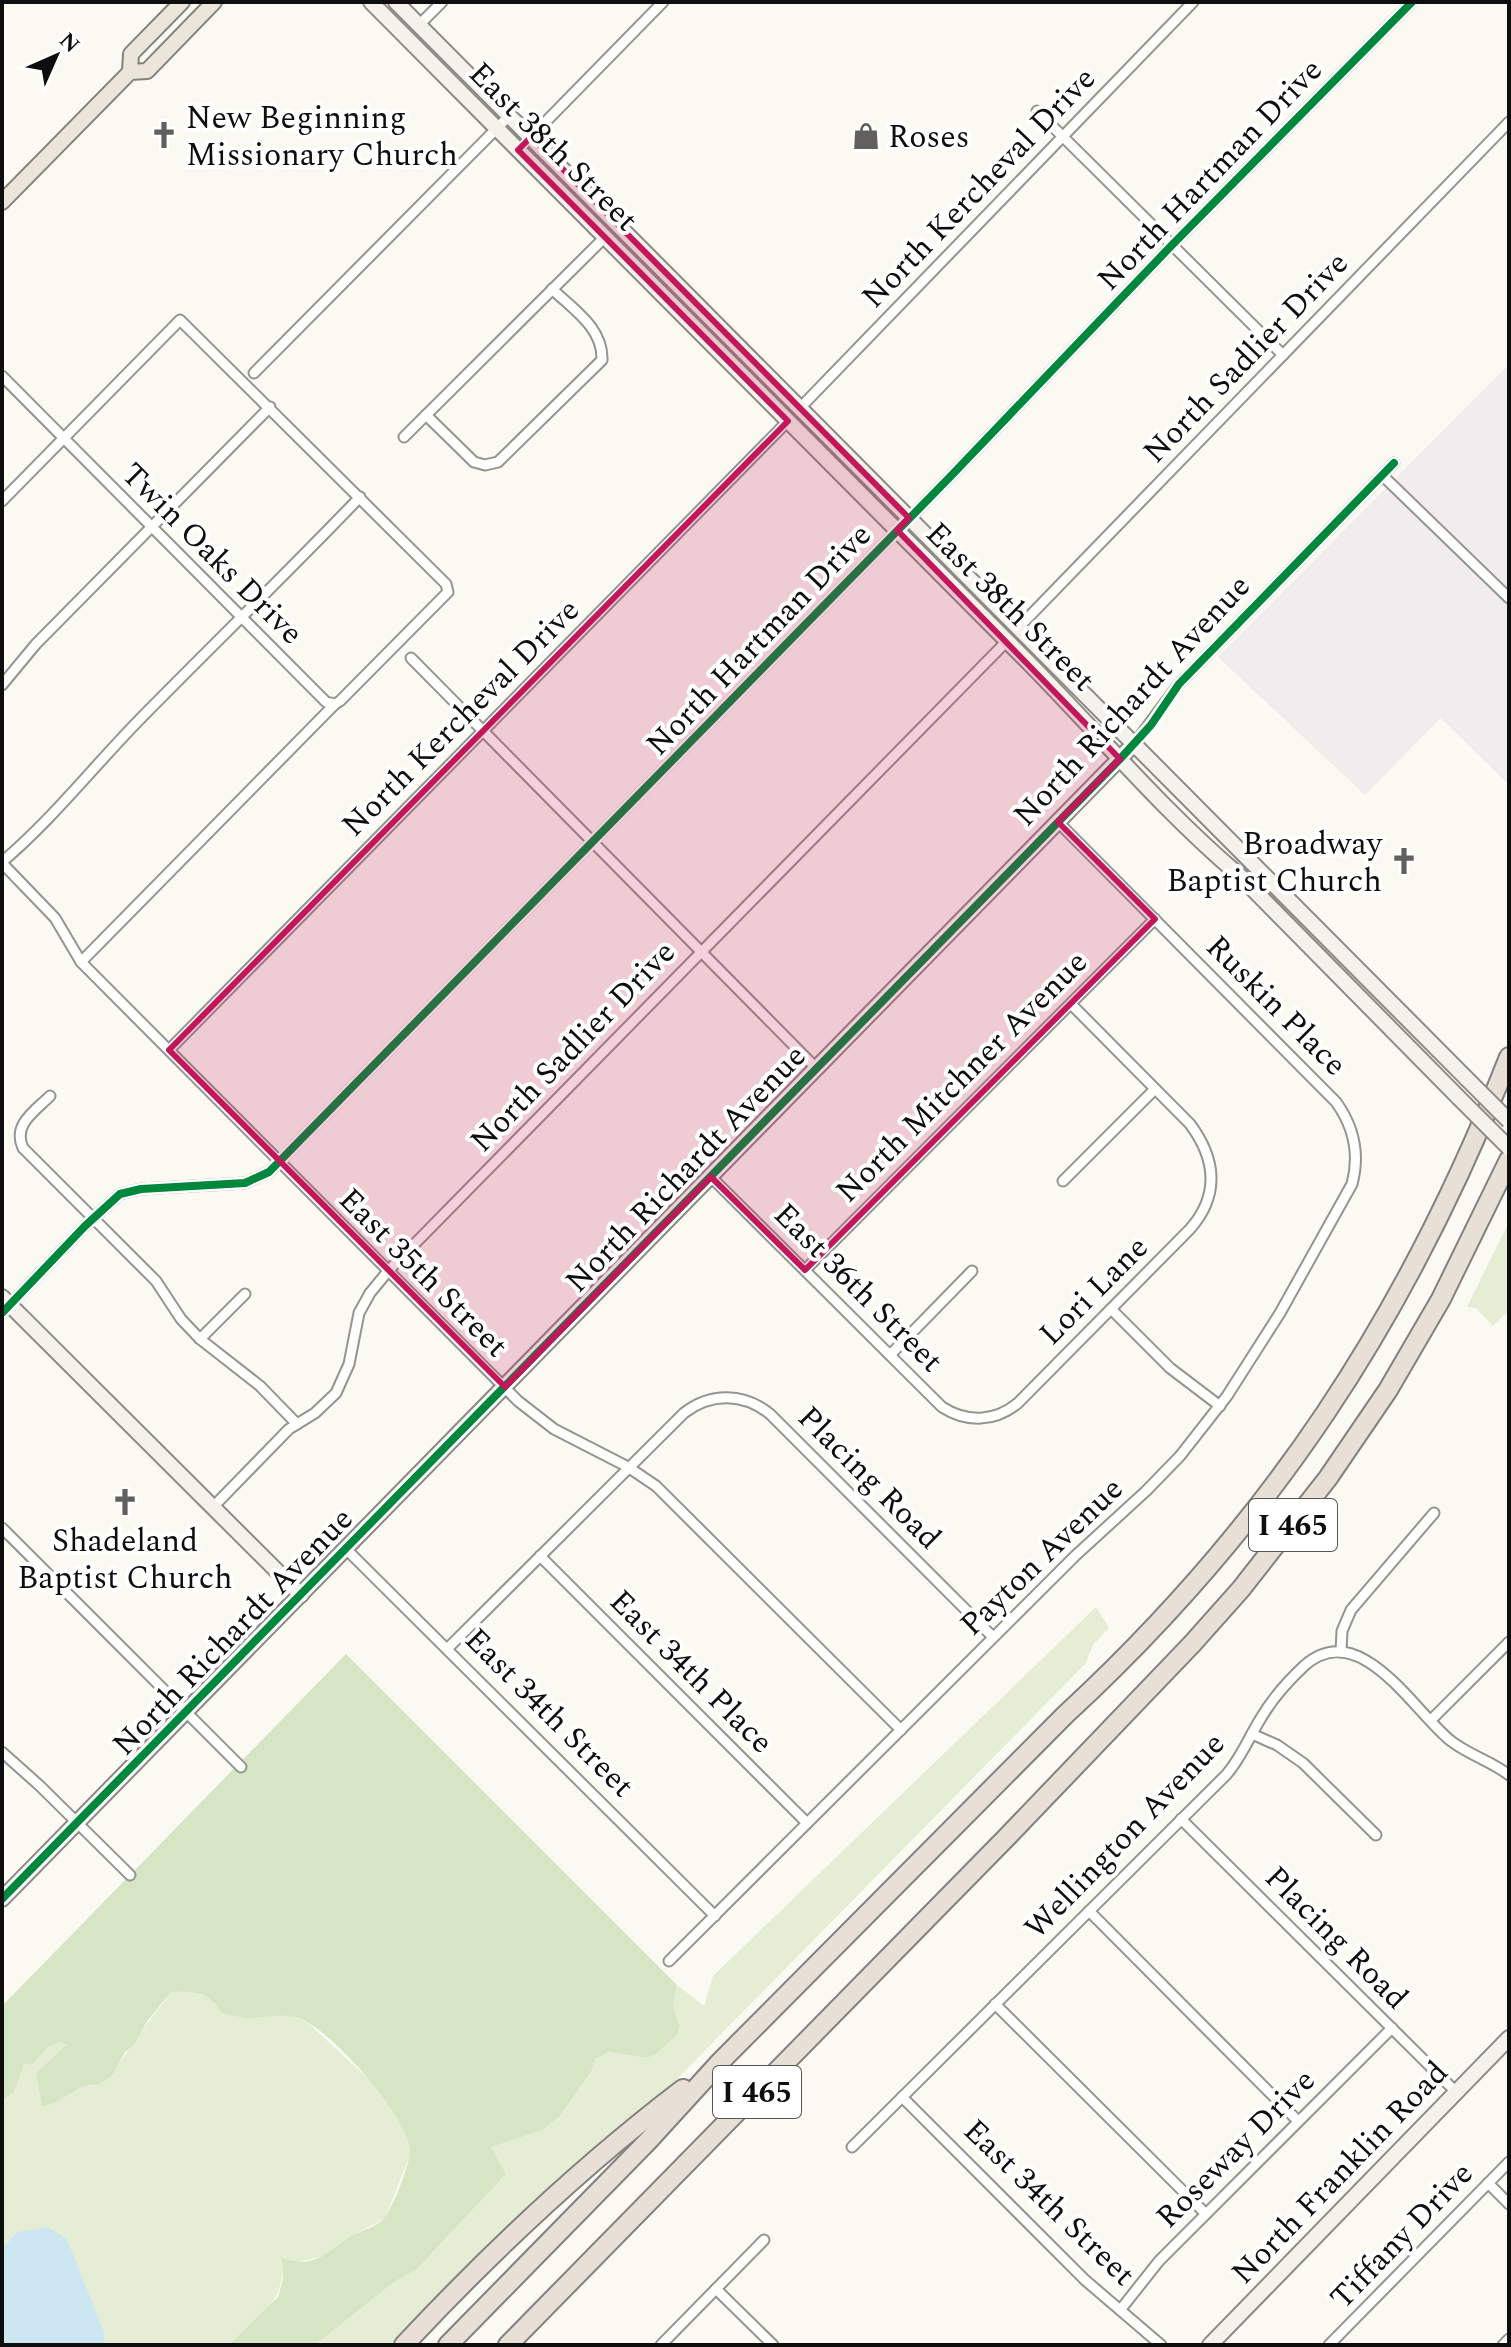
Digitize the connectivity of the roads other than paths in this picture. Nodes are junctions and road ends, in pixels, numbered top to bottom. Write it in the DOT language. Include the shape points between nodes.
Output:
graph roads {
  1 [pos="182,2"];
  2 [pos="214,2"];
  3 [pos="371,2"];
  4 [pos="396,2"];
  5 [pos="442,2"];
  6 [pos="663,2"];
  7 [pos="1193,2"];
  8 [pos="1412,2"];
  9 [pos="419,25"];
  10 [pos="130,72"];
  11 [pos="1037,111"];
  12 [pos="509,116"];
  13 [pos="1509,122"];
  14 [pos="496,128"];
  15 [pos="531,137"];
  16 [pos="1062,138"];
  17 [pos="518,150"];
  18 [pos="2,202"];
  19 [pos="605,237"];
  20 [pos="1172,245"];
  21 [pos="552,289"];
  22 [pos="1283,355"];
  23 [pos="254,373"];
  24 [pos="2,376"];
  25 [pos="270,407"];
  26 [pos="800,408"];
  27 [pos="426,415"];
  28 [pos="788,421"];
  29 [pos="404,437"];
  30 [pos="64,439"];
  31 [pos="1394,463"];
  32 [pos="1383,476"];
  33 [pos="360,497"];
  34 [pos="2,501"];
  35 [pos="909,518"];
  36 [pos="151,526"];
  37 [pos="897,530"];
  38 [pos="1509,598"];
  39 [pos="243,619"];
  40 [pos="1019,627"];
  41 [pos="1007,641"];
  42 [pos="411,658"];
  43 [pos="2,685"];
  44 [pos="335,704"];
  45 [pos="483,731"];
  46 [pos="1135,743"];
  47 [pos="1120,759"];
  48 [pos="1058,822"];
  49 [pos="593,842"];
  50 [pos="2,862"];
  51 [pos="1155,919"];
  52 [pos="701,952"];
  53 [pos="81,962"];
  54 [pos="1071,1004"];
  55 [pos="169,1050"];
  56 [pos="1509,1057"];
  57 [pos="816,1068"];
  58 [pos="1155,1089"];
  59 [pos="50,1096"];
  60 [pos="1509,1121"];
  61 [pos="1351,1128"];
  62 [pos="1509,1148"];
  63 [pos="1509,1160"];
  64 [pos="279,1161"];
  65 [pos="711,1177"];
  66 [pos="1063,1181"];
  67 [pos="93,1218"];
  68 [pos="389,1270"];
  69 [pos="805,1270"];
  70 [pos="972,1271"];
  71 [pos="245,1294"];
  72 [pos="5,1305"];
  73 [pos="1111,1309"];
  74 [pos="200,1339"];
  75 [pos="890,1355"];
  76 [pos="505,1387"];
  77 [pos="1220,1406"];
  78 [pos="979,1419"];
  79 [pos="297,1424"];
  80 [pos="628,1467"];
  81 [pos="213,1507"];
  82 [pos="1434,1513"];
  83 [pos="2,1528"];
  84 [pos="346,1549"];
  85 [pos="540,1556"];
  86 [pos="301,1595"];
  87 [pos="993,1637"];
  88 [pos="1509,1642"];
  89 [pos="447,1649"];
  90 [pos="1341,1652"];
  91 [pos="186,1712"];
  92 [pos="1431,1720"];
  93 [pos="901,1730"];
  94 [pos="1252,1734"];
  95 [pos="2,1752"];
  96 [pos="241,1767"];
  97 [pos="1509,1775"];
  98 [pos="1181,1819"];
  99 [pos="77,1823"];
  100 [pos="807,1823"];
  101 [pos="1376,1835"];
  102 [pos="130,1875"];
  103 [pos="2,1899"];
  104 [pos="1089,1911"];
  105 [pos="715,1916"];
  106 [pos="669,1961"];
  107 [pos="995,2004"];
  108 [pos="1392,2028"];
  109 [pos="1509,2038"];
  110 [pos="721,2061"];
  111 [pos="1456,2092"];
  112 [pos="902,2097"];
  113 [pos="1298,2121"];
  114 [pos="852,2147"];
  115 [pos="1509,2162"];
  116 [pos="1488,2183"];
  117 [pos="1509,2204"];
  118 [pos="1206,2214"];
  119 [pos="764,2240"];
  120 [pos="716,2289"];
  121 [pos="1121,2309"];
  122 [pos="1509,2339"];
  123 [pos="404,2345"];
  124 [pos="448,2345"];
  125 [pos="508,2345"];
  126 [pos="661,2345"];
  127 [pos="773,2345"];
  128 [pos="1161,2345"];
  129 [pos="1210,2345"];
  130 [pos="1329,2345"];
  131 [pos="1503,2345"];
  1 -- 10 [label="main road" via="131,54"];
  2 -- 10 [label="main road" via="147,71"];
  3 -- 14 [label="main road, East 38th Street"];
  4 -- 9 [label="main road, East 38th Street"];
  5 -- 9 [label="street"];
  6 -- 15 [label="street"];
  7 -- 16 [label="street, North Kercheval Drive"];
  8 -- 20 [label="street, North Hartman Drive"];
  9 -- 12 [label="main road, East 38th Street"];
  10 -- 18 [label="main road"];
  11 -- 16 [label="street"];
  12 -- 14 [label="street"];
  12 -- 15 [label="main road, East 38th Street"];
  13 -- 22 [label="street, North Sadlier Drive"];
  14 -- 17 [label="main road, East 38th Street"];
  14 -- 23 [label="street"];
  15 -- 17 [label="street"];
  15 -- 26 [label="main road, East 38th Street"];
  16 -- 20 [label="street"];
  16 -- 26 [label="street, North Kercheval Drive"];
  17 -- 19 [label="main road, East 38th Street"];
  19 -- 21 [label="street"];
  19 -- 28 [label="main road, East 38th Street"];
  20 -- 22 [label="street"];
  20 -- 35 [label="street, North Hartman Drive"];
  21 -- 27 [label="street"];
  21 -- 27 [label="street" via="595,331 602,360 498,462 474,462"];
  22 -- 40 [label="street, North Sadlier Drive"];
  24 -- 30 [label="street, Twin Oaks Drive"];
  25 -- 30 [label="street" via="180,320"];
  25 -- 33 [label="street"];
  25 -- 36 [label="street"];
  26 -- 35 [label="main road, East 38th Street"];
  27 -- 29 [label="street"];
  28 -- 37 [label="main road, East 38th Street"];
  28 -- 45 [label="street, North Kercheval Drive"];
  30 -- 34 [label="street"];
  30 -- 36 [label="street, Twin Oaks Drive"];
  31 -- 32 [label="street, North Richardt Avenue"];
  32 -- 38 [label="street"];
  32 -- 46 [label="street, North Richardt Avenue" via="1179,684"];
  33 -- 39 [label="street"];
  33 -- 44 [label="street" via="448,592"];
  35 -- 37 [label="street, North Hartman Drive"];
  35 -- 40 [label="main road, East 38th Street"];
  36 -- 39 [label="street, Twin Oaks Drive"];
  36 -- 43 [label="street"];
  37 -- 41 [label="main road, East 38th Street"];
  37 -- 49 [label="street, North Hartman Drive"];
  39 -- 44 [label="street, Twin Oaks Drive" via="326,702"];
  39 -- 50 [label="street"];
  40 -- 46 [label="main road, East 38th Street"];
  41 -- 47 [label="main road, East 38th Street"];
  41 -- 52 [label="street, North Sadlier Drive"];
  42 -- 45 [label="street"];
  44 -- 53 [label="street"];
  45 -- 49 [label="street"];
  45 -- 55 [label="street, North Kercheval Drive"];
  46 -- 47 [label="main road, North Richardt Avenue"];
  46 -- 60 [label="main road, East 38th Street, bridge"];
  47 -- 48 [label="main road, North Richardt Avenue"];
  47 -- 62 [label="main road, East 38th Street, bridge"];
  48 -- 51 [label="street, Ruskin Place"];
  48 -- 57 [label="main road, North Richardt Avenue"];
  49 -- 52 [label="street"];
  49 -- 64 [label="street, North Hartman Drive"];
  50 -- 53 [label="street, East 35th Street" via="55,918"];
  51 -- 54 [label="street, North Mitchner Avenue"];
  51 -- 61 [label="street, Ruskin Place" via="1336,1102"];
  52 -- 57 [label="street"];
  52 -- 68 [label="street, North Sadlier Drive"];
  53 -- 55 [label="street, East 35th Street"];
  54 -- 58 [label="street"];
  54 -- 69 [label="street, North Mitchner Avenue"];
  55 -- 64 [label="street, East 35th Street"];
  56 -- 110 [label="highway, I 465" via="1443,1211 1394,1305 1264,1500 1129,1654"];
  57 -- 65 [label="main road, North Richardt Avenue"];
  58 -- 66 [label="street"];
  58 -- 73 [label="street, Lori Lane" via="1200,1137 1208,1154 1207,1201 1197,1222"];
  59 -- 67 [label="street" via="20,1129 20,1142"];
  61 -- 77 [label="street, Payton Avenue" via="1356,1161 1346,1197"];
  63 -- 125 [label="highway, I 465" via="1441,1299 1388,1390 1321,1489 1241,1589 1006,1838"];
  64 -- 67 [label="street, North Hartman Drive" via="245,1183 132,1190 112,1199"];
  64 -- 68 [label="street, East 35th Street"];
  65 -- 69 [label="street, East 36th Street"];
  65 -- 76 [label="main road, North Richardt Avenue"];
  67 -- 72 [label="street, North Hartman Drive"];
  67 -- 74 [label="street" via="156,1281"];
  68 -- 76 [label="street, East 35th Street"];
  68 -- 79 [label="street, North Sadlier Drive" via="359,1313 338,1390"];
  69 -- 75 [label="street, East 36th Street"];
  70 -- 75 [label="street"];
  71 -- 74 [label="street"];
  72 -- 81 [label="main road"];
  73 -- 77 [label="street" via="1170,1368"];
  73 -- 78 [label="street, Lori Lane" via="1015,1405"];
  74 -- 79 [label="street" via="260,1386"];
  75 -- 78 [label="street, East 36th Street" via="942,1407"];
  76 -- 80 [label="street, East 35th Street" via="554,1429"];
  76 -- 84 [label="main road, North Richardt Avenue"];
  77 -- 87 [label="street, Payton Avenue" via="1159,1479"];
  79 -- 81 [label="street, North Sadlier Drive"];
  80 -- 85 [label="street"];
  80 -- 87 [label="street, Placing Road" via="696,1405 738,1398 756,1404"];
  80 -- 93 [label="street, East 35th Street" via="670,1499"];
  81 -- 86 [label="main road"];
  82 -- 90 [label="street" via="1351,1610 1343,1626"];
  83 -- 91 [label="street"];
  84 -- 86 [label="main road, North Richardt Avenue"];
  84 -- 89 [label="street, East 34th Street"];
  85 -- 89 [label="street"];
  85 -- 100 [label="street, East 34th Place"];
  86 -- 91 [label="main road, North Richardt Avenue"];
  87 -- 93 [label="street, Payton Avenue"];
  88 -- 92 [label="street"];
  89 -- 105 [label="street, East 34th Street"];
  90 -- 92 [label="street" via="1379,1668"];
  90 -- 94 [label="street, Wellington Avenue" via="1305,1666 1273,1699"];
  91 -- 96 [label="street"];
  91 -- 99 [label="main road, North Richardt Avenue"];
  92 -- 97 [label="street" via="1461,1748"];
  93 -- 100 [label="street, Payton Avenue"];
  94 -- 98 [label="street, Wellington Avenue" via="1232,1768"];
  94 -- 101 [label="street" via="1303,1763"];
  95 -- 99 [label="street"];
  98 -- 104 [label="street, Wellington Avenue"];
  98 -- 108 [label="street, Placing Road"];
  99 -- 102 [label="street"];
  99 -- 103 [label="main road, North Richardt Avenue"];
  100 -- 105 [label="street, Payton Avenue"];
  104 -- 107 [label="street, Wellington Avenue"];
  104 -- 113 [label="street"];
  105 -- 106 [label="street, Payton Avenue"];
  107 -- 112 [label="street, Wellington Avenue"];
  107 -- 118 [label="street"];
  108 -- 111 [label="street, Placing Road"];
  108 -- 113 [label="street, Roseway Drive"];
  109 -- 111 [label="main road, North Franklin Road"];
  110 -- 123 [label="highway" via="541,2207"];
  110 -- 124 [label="highway, I 465"];
  111 -- 129 [label="main road, North Franklin Road"];
  112 -- 114 [label="street, Wellington Avenue"];
  112 -- 121 [label="street, East 34th Street" via="1085,2280"];
  113 -- 118 [label="street, Roseway Drive"];
  115 -- 116 [label="street, Tiffany Drive"];
  116 -- 117 [label="street"];
  116 -- 130 [label="street, Tiffany Drive"];
  118 -- 121 [label="street, Roseway Drive"];
  119 -- 120 [label="street"];
  120 -- 126 [label="street"];
  120 -- 127 [label="street"];
  121 -- 128 [label="street, East 34th Street"];
  122 -- 131 [label="street"];
}
